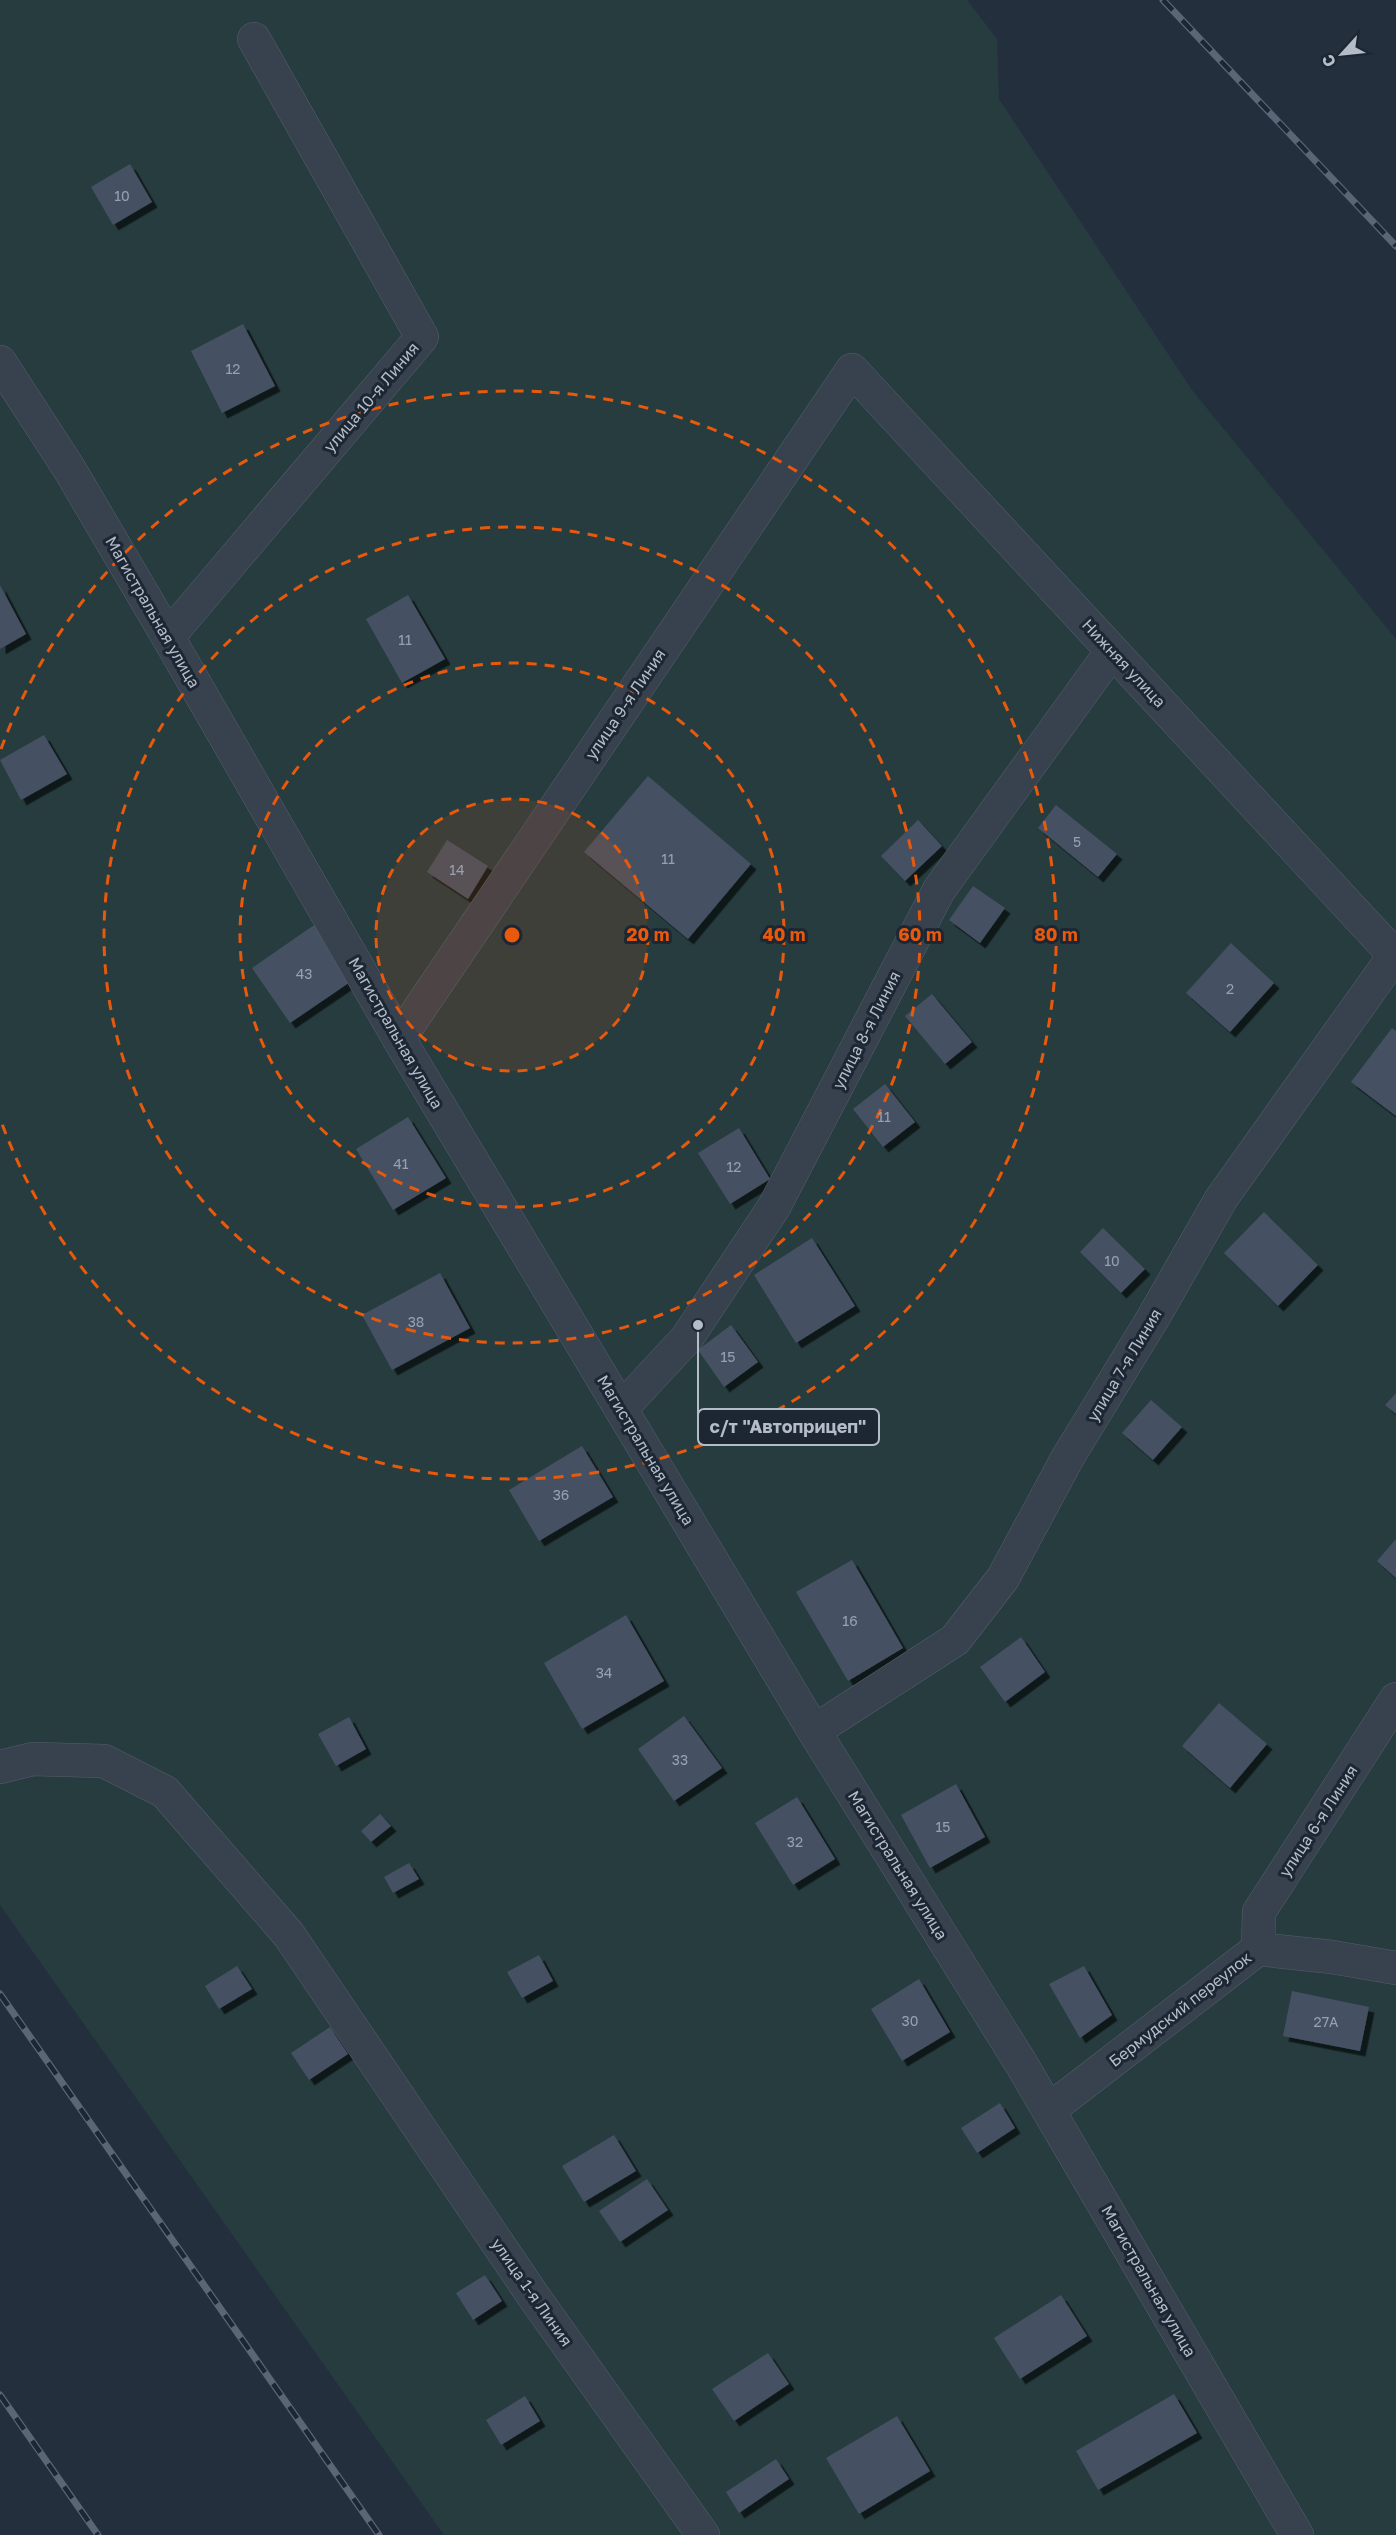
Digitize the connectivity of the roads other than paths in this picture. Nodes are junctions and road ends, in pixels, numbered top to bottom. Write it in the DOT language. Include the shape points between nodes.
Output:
graph roads {
  1 [pos="254,39"];
  2 [pos="0,362"];
  3 [pos="852,369"];
  4 [pos="168,637"];
  5 [pos="1112,651"];
  6 [pos="1395,957"];
  7 [pos="399,1039"];
  8 [pos="621,1408"];
  9 [pos="1396,1699"];
  10 [pos="814,1731"];
  11 [pos="0,1767"];
  12 [pos="1258,1949"];
  13 [pos="1396,1968"];
  14 [pos="1049,2110"];
  15 [pos="703,2535"];
  16 [pos="1297,2535"];
  1 -- 4 [label="street, улица 10-я Линия" via="422,337"];
  2 -- 4 [label="street, Магистральная улица" via="70,470"];
  3 -- 5 [label="street, Нижняя улица"];
  3 -- 7 [label="street, улица 9-я Линия"];
  4 -- 7 [label="street, Магистральная улица"];
  5 -- 6 [label="street, Нижняя улица"];
  5 -- 8 [label="street, улица 8-я Линия" via="939,890 774,1208 687,1338"];
  6 -- 10 [label="street, улица 7-я Линия" via="1221,1199 1068,1457 1003,1578 954,1640"];
  7 -- 8 [label="street, Магистральная улица"];
  8 -- 10 [label="street, Магистральная улица"];
  9 -- 12 [label="street, улица 6-я Линия" via="1259,1912"];
  10 -- 14 [label="street, Магистральная улица"];
  11 -- 15 [label="street, улица 1-я Линия" via="33,1759 104,1761 165,1792 289,1935 534,2297"];
  12 -- 13 [label="street, Бермудский переулок"];
  12 -- 14 [label="street, Бермудский переулок"];
  14 -- 16 [label="street, Магистральная улица"];
}
